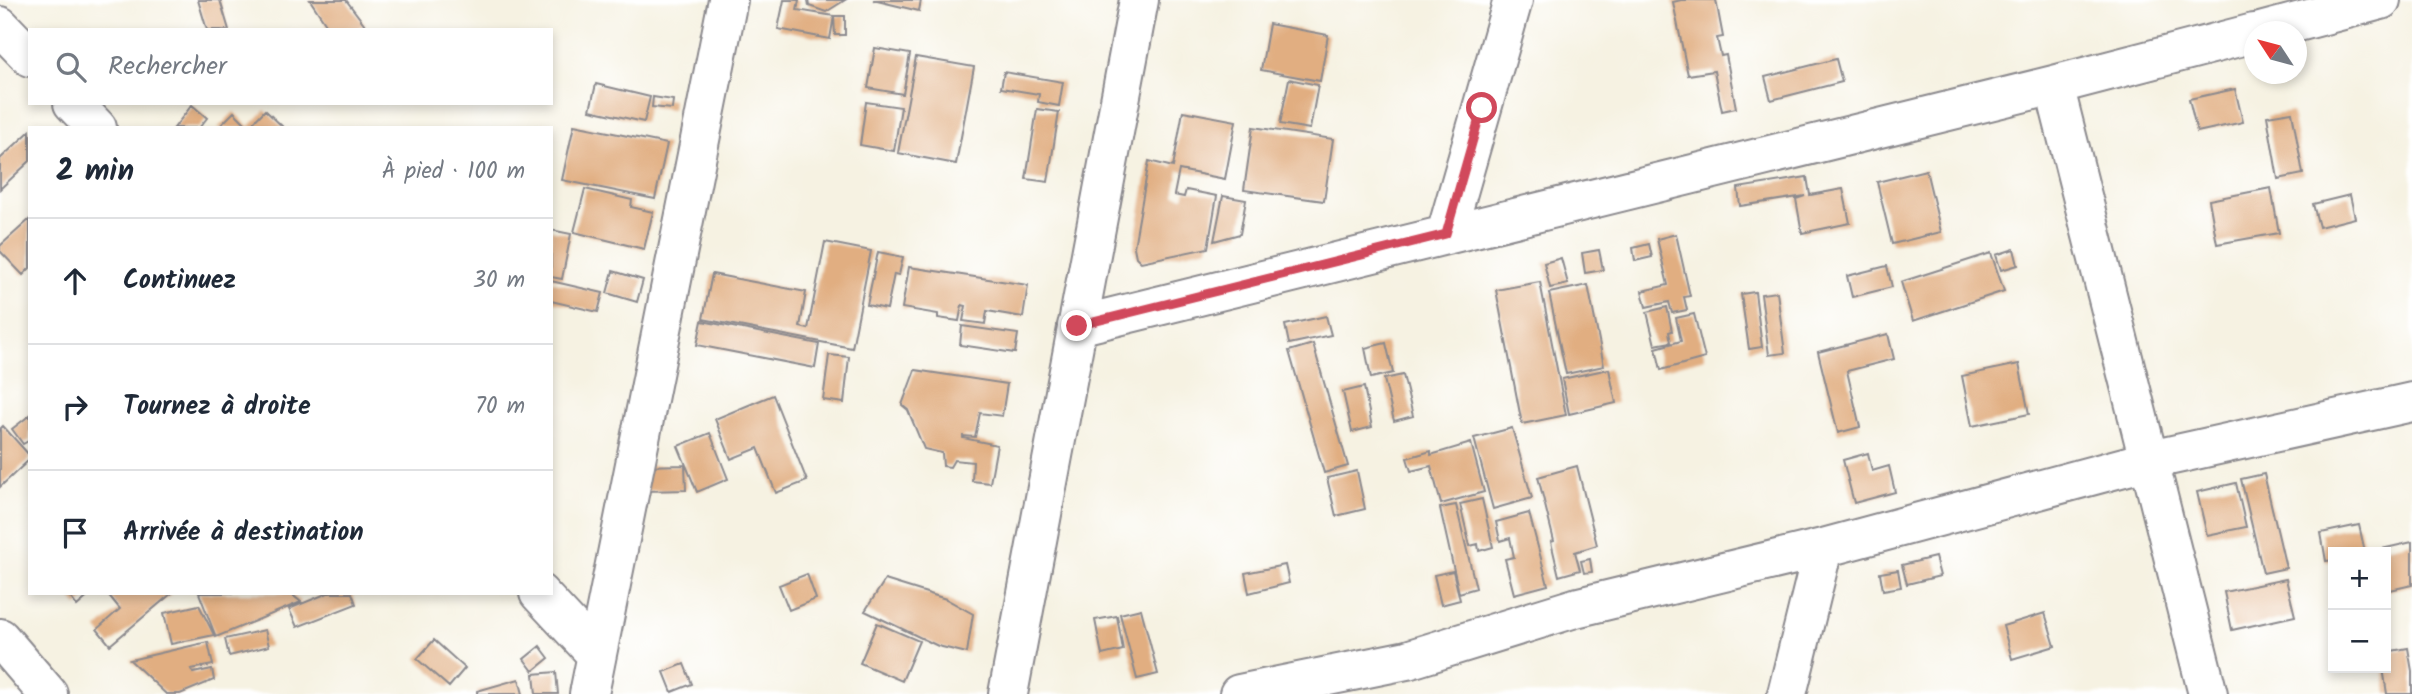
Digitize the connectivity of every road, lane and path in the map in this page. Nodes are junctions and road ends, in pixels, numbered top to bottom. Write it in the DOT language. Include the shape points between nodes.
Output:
graph roads {
  1 [pos="728,0"];
  2 [pos="1139,0"];
  3 [pos="1513,0"];
  4 [pos="2381,0"];
  5 [pos="2302,21"];
  6 [pos="0,26"];
  7 [pos="2244,36"];
  8 [pos="28,55"];
  9 [pos="2054,85"];
  10 [pos="76,105"];
  11 [pos="95,126"];
  12 [pos="1446,234"];
  13 [pos="1077,326"];
  14 [pos="2412,402"];
  15 [pos="2150,460"];
  16 [pos="1823,548"];
  17 [pos="541,595"];
  18 [pos="0,638"];
  19 [pos="595,653"];
  20 [pos="1404,677"];
  21 [pos="48,694"];
  22 [pos="589,694"];
  23 [pos="1008,694"];
  24 [pos="1239,694"];
  25 [pos="1787,694"];
  26 [pos="2208,694"];
  1 -- 19 [label="street"];
  2 -- 13 [label="street"];
  3 -- 12 [label="street"];
  4 -- 5 [label="street"];
  6 -- 8 [label="street"];
  7 -- 9 [label="street"];
  9 -- 12 [label="street"];
  9 -- 15 [label="street"];
  10 -- 11 [label="street"];
  12 -- 13 [label="street"];
  13 -- 23 [label="street"];
  14 -- 15 [label="street"];
  15 -- 16 [label="street"];
  15 -- 26 [label="street"];
  16 -- 20 [label="street" via="1574,608"];
  16 -- 25 [label="street"];
  17 -- 19 [label="street"];
  18 -- 21 [label="street"];
  19 -- 22 [label="street"];
  20 -- 24 [label="street"];
}
